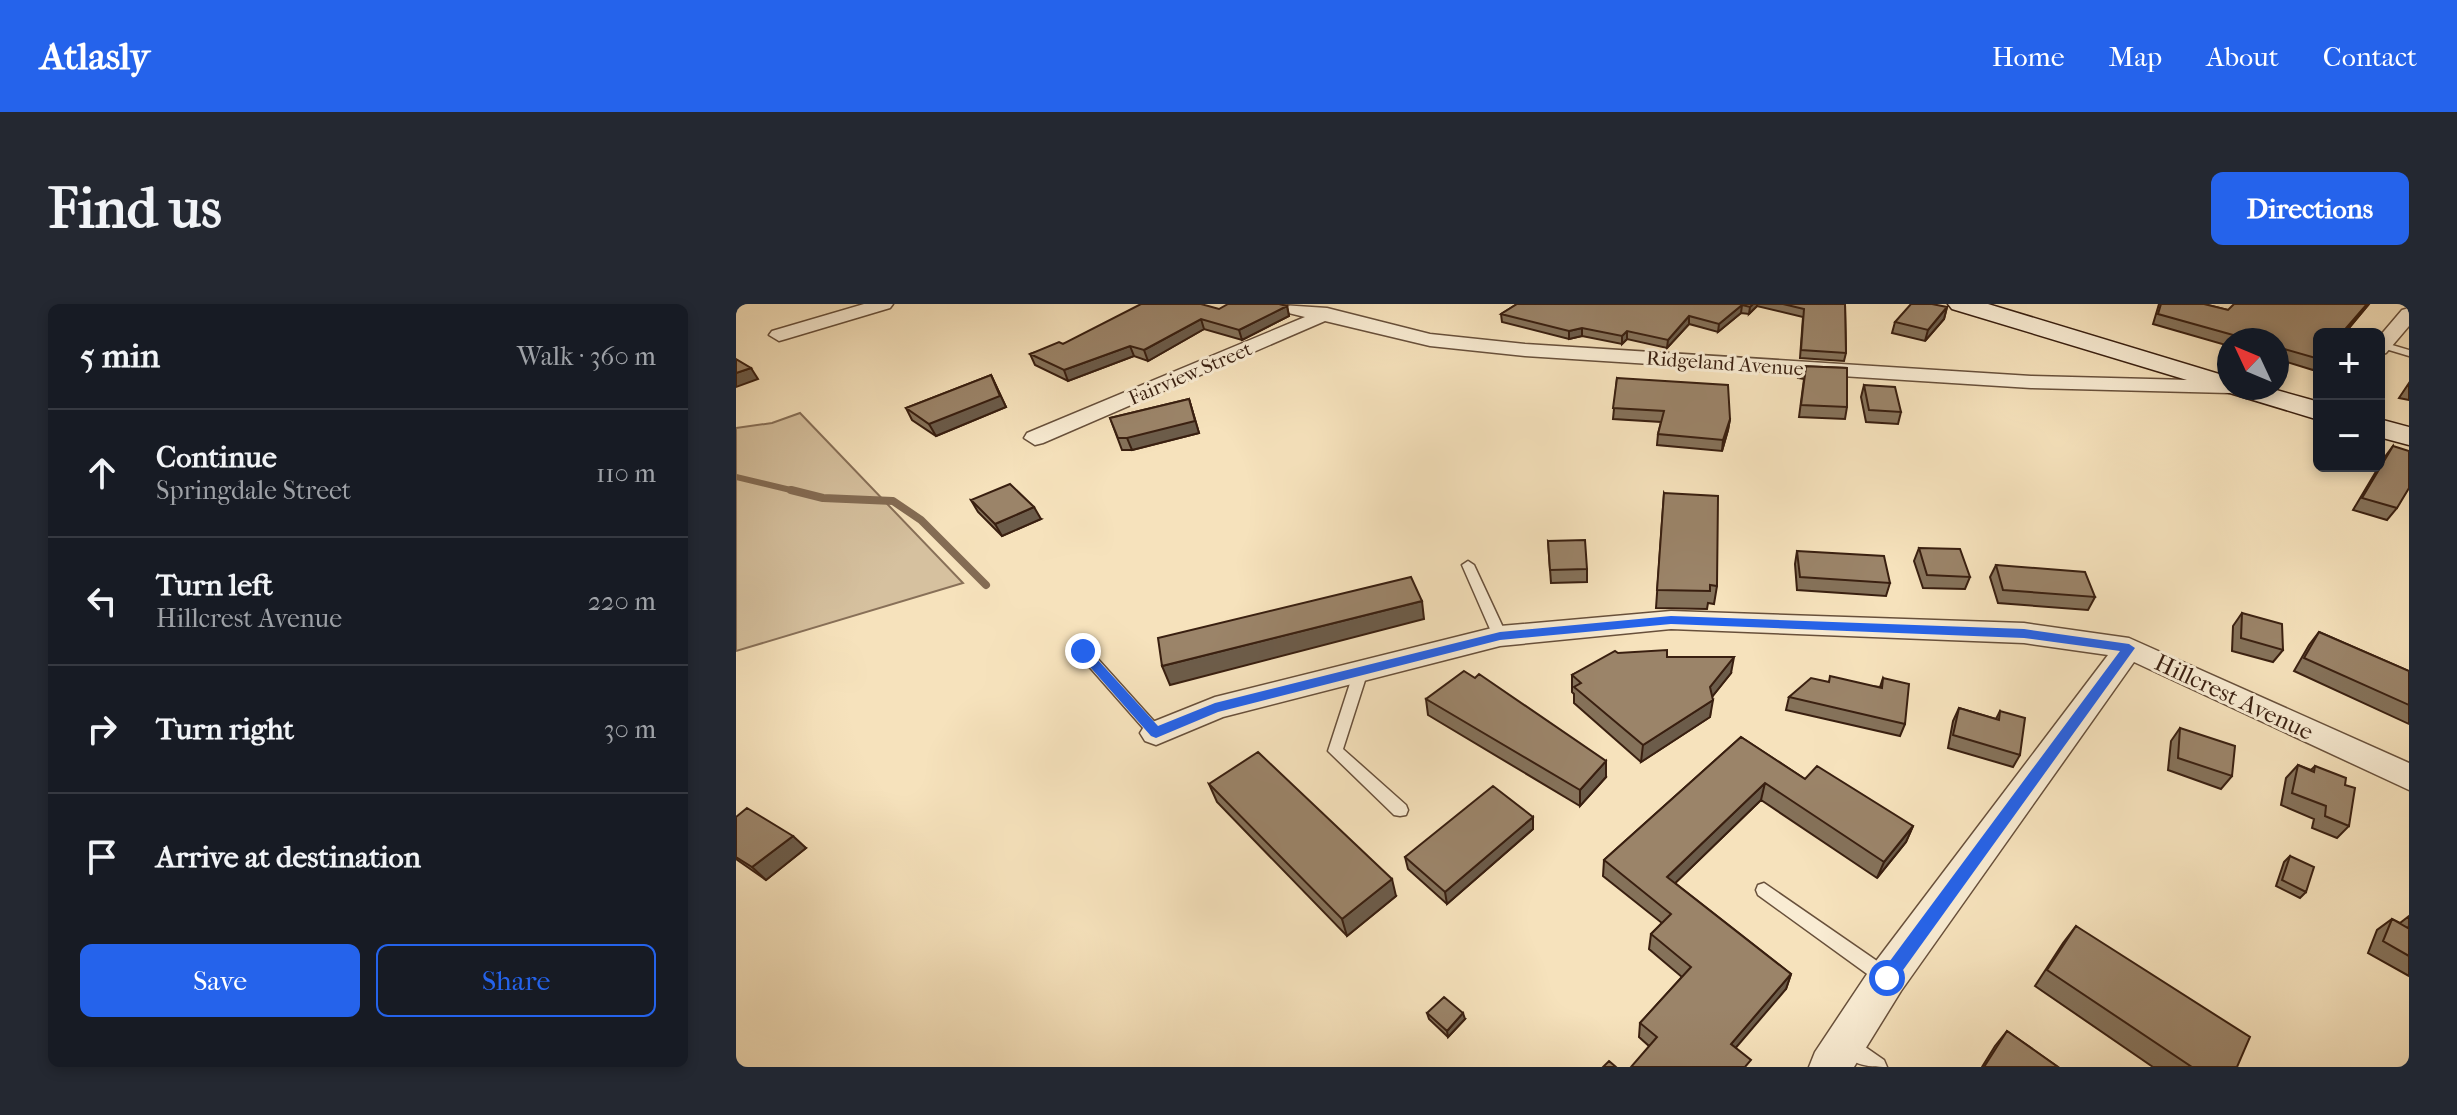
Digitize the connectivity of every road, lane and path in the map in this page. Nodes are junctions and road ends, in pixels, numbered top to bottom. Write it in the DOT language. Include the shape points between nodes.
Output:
graph roads {
  1 [pos="884,304"];
  2 [pos="1274,304"];
  3 [pos="1344,304"];
  4 [pos="1961,304"];
  5 [pos="2409,314"];
  6 [pos="1322,317"];
  7 [pos="779,335"];
  8 [pos="2385,341"];
  9 [pos="2385,348"];
  10 [pos="2409,353"];
  11 [pos="2217,382"];
  12 [pos="2217,386"];
  13 [pos="2280,400"];
  14 [pos="2313,409"];
  15 [pos="2385,430"];
  16 [pos="2409,436"];
  17 [pos="1035,438"];
  18 [pos="1468,565"];
  19 [pos="1500,636"];
  20 [pos="2129,648"];
  21 [pos="1083,651"];
  22 [pos="1361,671"];
  23 [pos="1156,733"];
  24 [pos="2409,777"];
  25 [pos="1400,810"];
  26 [pos="1764,890"];
  27 [pos="1887,978"];
  28 [pos="1839,1055"];
  29 [pos="1877,1067"];
  1 -- 7 [label="street"];
  2 -- 6 [label="street, Ridgeland Avenue"];
  3 -- 6 [label="street, Fairview Street"];
  4 -- 11 [label="street"];
  5 -- 8 [label="street"];
  6 -- 12 [label="street, Ridgeland Avenue" via="1430,340 1525,350 2031,382"];
  6 -- 17 [label="street, Fairview Street"];
  9 -- 10 [label="lane"];
  13 -- 14 [label="street"];
  15 -- 16 [label="street"];
  18 -- 19 [label="lane"];
  19 -- 20 [label="street, Hillcrest Avenue" via="1671,620 2024,633"];
  19 -- 22 [label="street, Hillcrest Avenue"];
  20 -- 24 [label="street, Hillcrest Avenue"];
  20 -- 27 [label="street"];
  21 -- 23 [label="lane"];
  22 -- 23 [label="street, Hillcrest Avenue" via="1215,708"];
  22 -- 25 [label="lane" via="1335,751"];
  26 -- 27 [label="lane"];
  27 -- 28 [label="street"];
  28 -- 29 [label="lane"];
}
